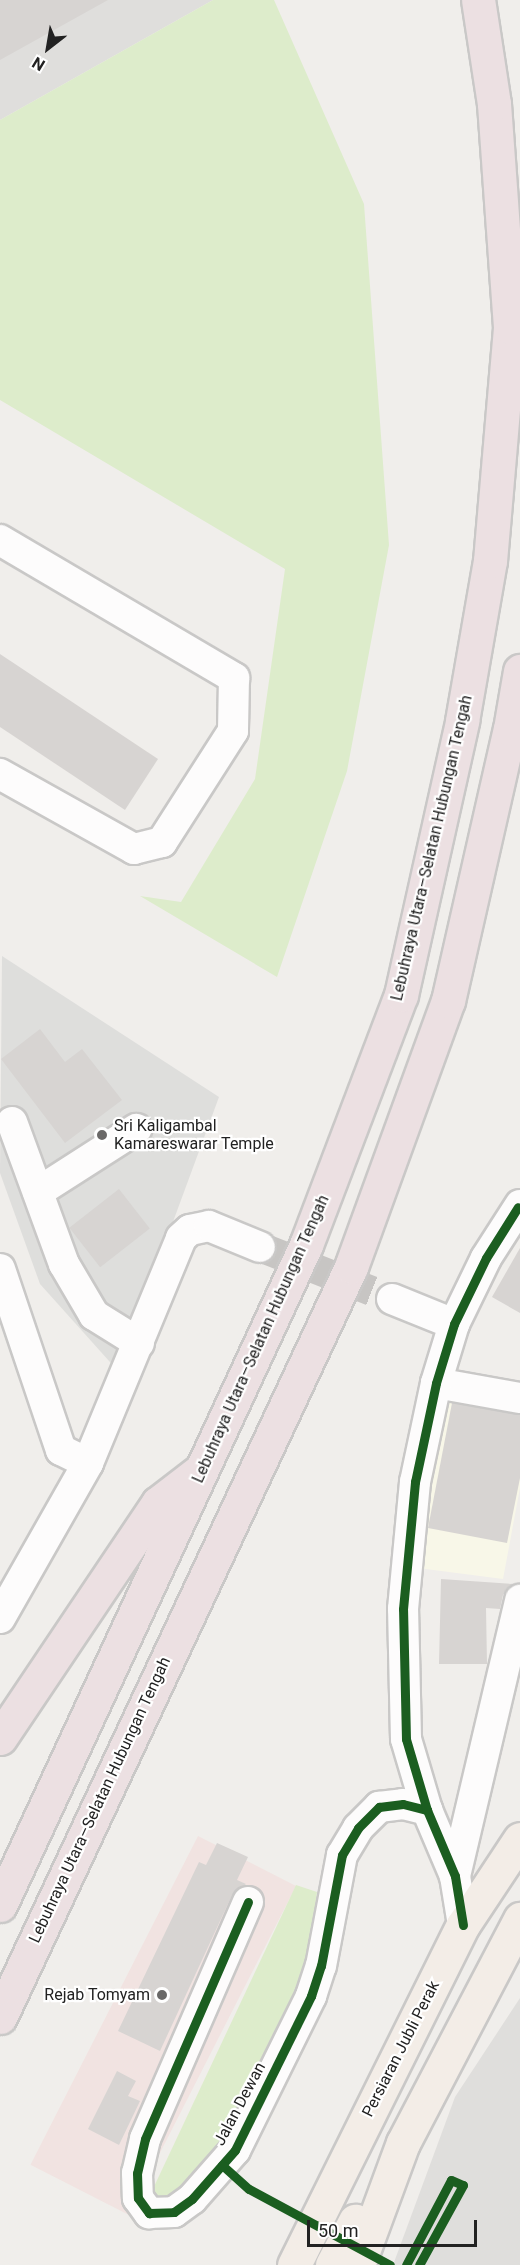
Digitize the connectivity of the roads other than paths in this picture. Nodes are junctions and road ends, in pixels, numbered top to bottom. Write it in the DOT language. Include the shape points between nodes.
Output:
graph roads {
  1 [pos="478,0"];
  2 [pos="0,540"];
  3 [pos="520,671"];
  4 [pos="0,774"];
  5 [pos="12,1122"];
  6 [pos="136,1129"];
  7 [pos="38,1192"];
  8 [pos="519,1206"];
  9 [pos="260,1247"];
  10 [pos="0,1269"];
  11 [pos="392,1299"];
  12 [pos="454,1324"];
  13 [pos="139,1343"];
  14 [pos="436,1383"];
  15 [pos="520,1398"];
  16 [pos="88,1463"];
  17 [pos="204,1468"];
  18 [pos="520,1600"];
  19 [pos="0,1618"];
  20 [pos="0,1738"];
  21 [pos="427,1810"];
  22 [pos="520,1839"];
  23 [pos="455,1876"];
  24 [pos="248,1902"];
  25 [pos="0,1905"];
  26 [pos="520,1919"];
  27 [pos="463,1925"];
  28 [pos="0,2017"];
  29 [pos="403,2143"];
  30 [pos="294,2265"];
  31 [pos="332,2265"];
  32 [pos="358,2265"];
  1 -- 17 [label="highway, Lebuhraya Utara–Selatan Hubungan Tengah" via="494,104 510,327 490,561 462,721 401,996 306,1245"];
  2 -- 4 [label="street" via="234,678 233,731 162,842 134,849"];
  3 -- 28 [label="highway, Lebuhraya Utara–Selatan Hubungan Tengah" via="448,1001 351,1267"];
  5 -- 7 [label="street"];
  6 -- 7 [label="street"];
  7 -- 13 [label="street" via="64,1264 94,1315"];
  8 -- 12 [label="street" via="486,1258"];
  9 -- 13 [label="street" via="209,1226 190,1230 181,1238"];
  10 -- 16 [label="street" via="61,1450"];
  11 -- 12 [label="street"];
  12 -- 14 [label="street"];
  13 -- 16 [label="street"];
  14 -- 15 [label="street"];
  14 -- 21 [label="street" via="415,1482 403,1609 406,1738"];
  16 -- 19 [label="street"];
  17 -- 20 [label="highway" via="158,1503"];
  17 -- 25 [label="highway, Lebuhraya Utara–Selatan Hubungan Tengah"];
  18 -- 23 [label="street"];
  21 -- 23 [label="street"];
  21 -- 24 [label="street, Jalan Dewan" via="403,1804 379,1807 358,1828 342,1855 321,1966 311,1996 235,2150 192,2199 174,2212 149,2213 138,2198 137,2173 145,2139"];
  22 -- 27 [label="main road, Persiaran Jubli Perak"];
  23 -- 27 [label="street"];
  26 -- 29 [label="main road"];
  27 -- 30 [label="main road, Persiaran Jubli Perak"];
  29 -- 31 [label="main road" via="359,2211"];
  29 -- 32 [label="main road"];
}
